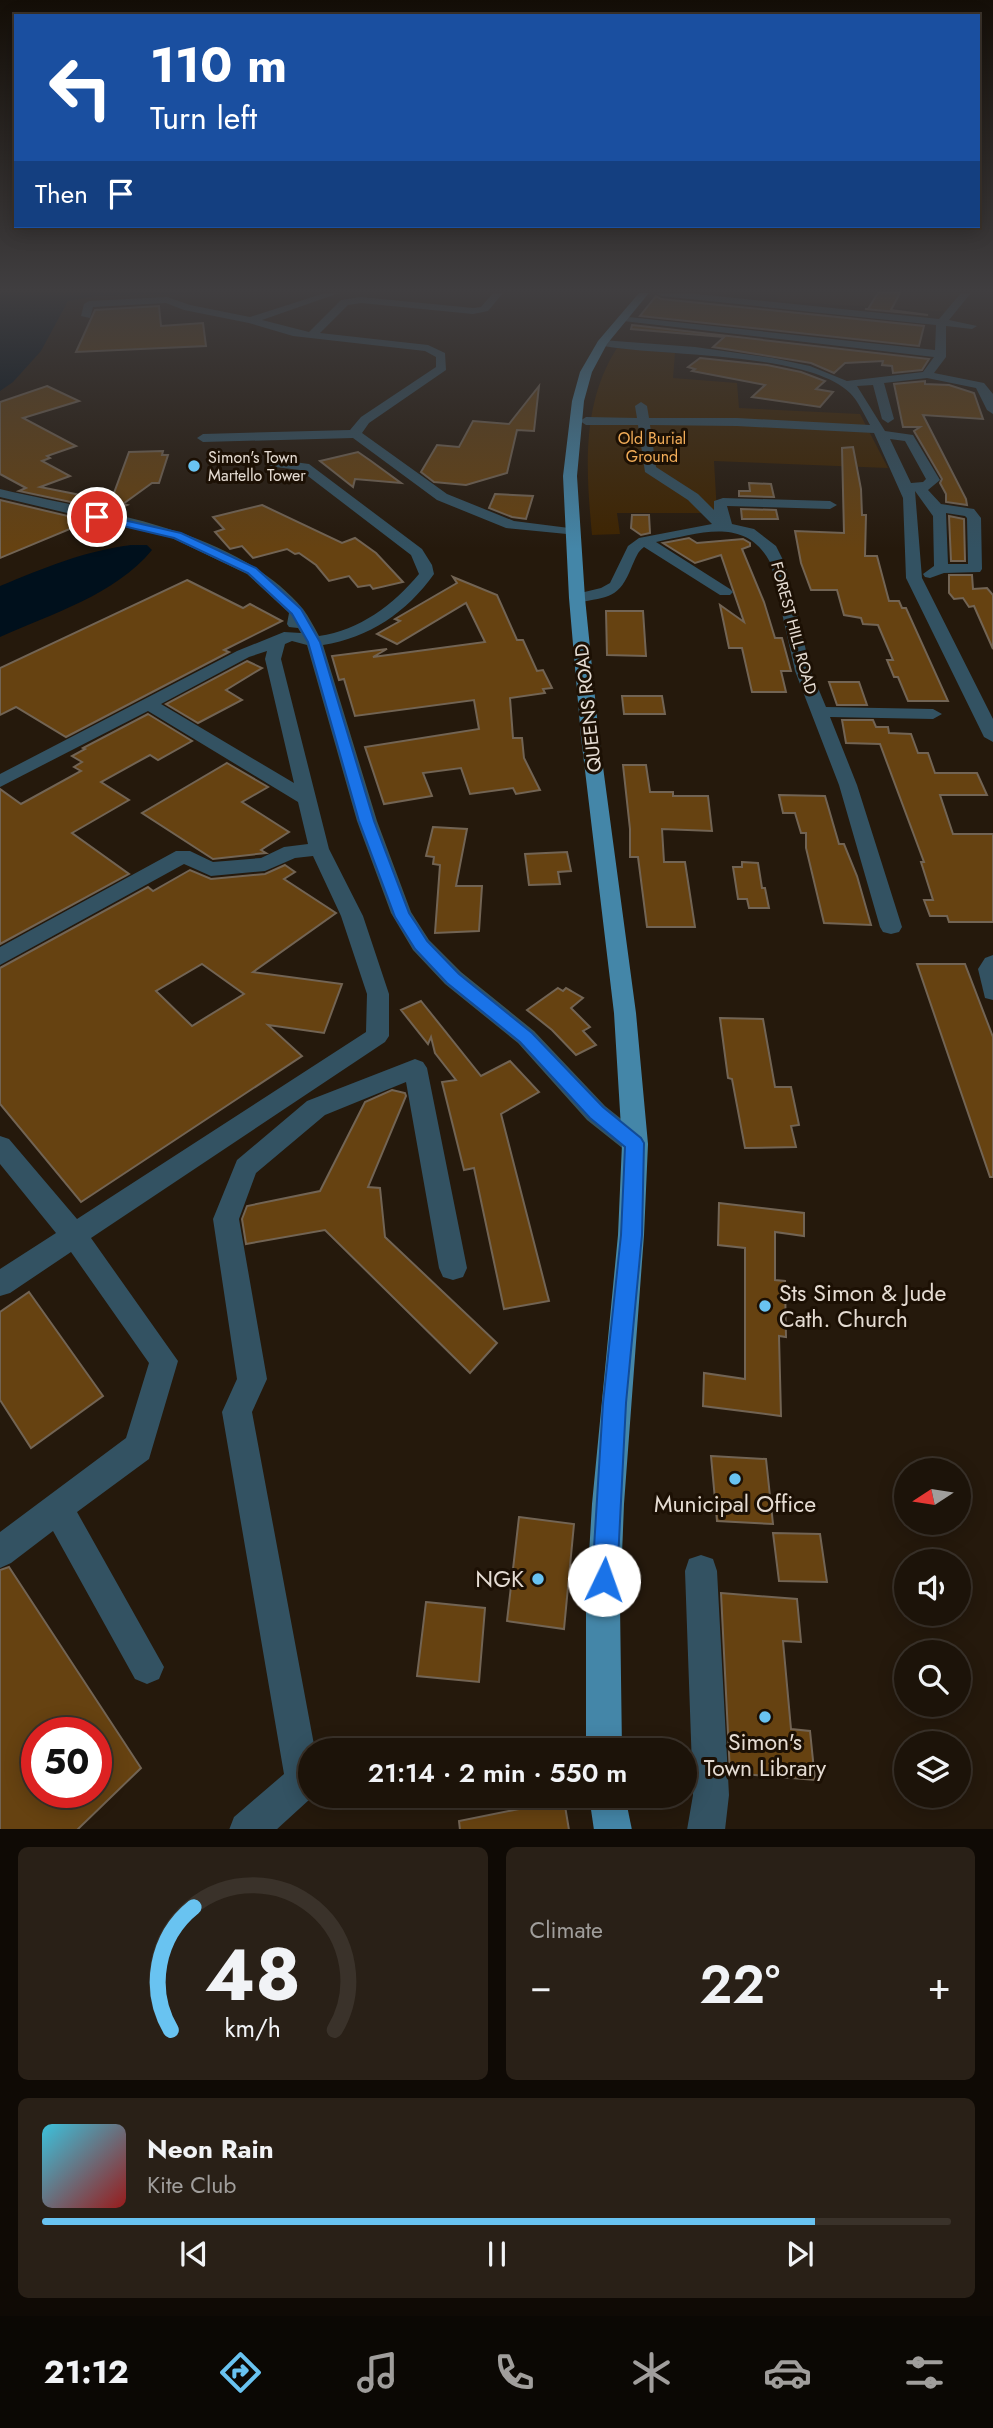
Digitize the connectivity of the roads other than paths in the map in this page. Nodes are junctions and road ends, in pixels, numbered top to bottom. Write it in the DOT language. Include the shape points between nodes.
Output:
graph roads {
  1 [pos="427,378"];
  2 [pos="584,378"];
  3 [pos="835,378"];
  4 [pos="900,378"];
  5 [pos="945,378"];
  6 [pos="878,381"];
  7 [pos="847,384"];
  8 [pos="641,406"];
  9 [pos="993,410"];
  10 [pos="586,421"];
  11 [pos="643,421"];
  12 [pos="690,421"];
  13 [pos="881,427"];
  14 [pos="356,434"];
  15 [pos="313,435"];
  16 [pos="203,438"];
  17 [pos="693,439"];
  18 [pos="367,444"];
  19 [pos="272,463"];
  20 [pos="912,487"];
  21 [pos="0,493"];
  22 [pos="830,505"];
  23 [pos="937,508"];
  24 [pos="724,527"];
  25 [pos="572,532"];
  26 [pos="645,541"];
  27 [pos="941,568"];
  28 [pos="914,578"];
  29 [pos="725,592"];
  30 [pos="577,598"];
  31 [pos="297,612"];
  32 [pos="284,639"];
  33 [pos="314,642"];
  34 [pos="149,704"];
  35 [pos="818,712"];
  36 [pos="933,714"];
  37 [pos="993,737"];
  38 [pos="0,781"];
  39 [pos="307,799"];
  40 [pos="319,849"];
  41 [pos="891,927"];
  42 [pos="0,957"];
  43 [pos="993,963"];
  44 [pos="993,992"];
  45 [pos="635,1143"];
  46 [pos="0,1146"];
  47 [pos="74,1235"];
  48 [pos="453,1268"];
  49 [pos="0,1284"];
  50 [pos="57,1507"];
  51 [pos="0,1552"];
  52 [pos="701,1571"];
  53 [pos="147,1667"];
  54 [pos="299,1738"];
  55 [pos="604,1738"];
  56 [pos="298,1788"];
  57 [pos="609,1808"];
  58 [pos="247,1829"];
  59 [pos="612,1829"];
  60 [pos="706,1829"];
  1 -- 14 [label="street" via="356,427"];
  2 -- 25 [label="main road, QUEENS ROAD" via="570,476"];
  3 -- 7 [label="street"];
  4 -- 6 [label="street"];
  5 -- 9 [label="street" via="980,385"];
  6 -- 7 [label="street"];
  6 -- 13 [label="street"];
  7 -- 13 [label="street"];
  8 -- 11 [label="street"];
  10 -- 11 [label="street"];
  11 -- 12 [label="street"];
  11 -- 24 [label="street" via="651,471 693,497"];
  12 -- 13 [label="street"];
  12 -- 17 [label="street"];
  13 -- 20 [label="street"];
  13 -- 20 [label="street" via="912,440 933,480"];
  14 -- 15 [label="street"];
  14 -- 18 [label="street"];
  15 -- 16 [label="street"];
  15 -- 18 [label="street"];
  18 -- 25 [label="street" via="442,498 511,525"];
  19 -- 33 [label="street" via="303,467 416,552 427,573 416,589 365,627"];
  20 -- 23 [label="street"];
  20 -- 28 [label="street" via="910,556"];
  21 -- 31 [label="street" via="177,536 252,570"];
  22 -- 24 [label="street" via="723,502 719,504"];
  23 -- 27 [label="street"];
  23 -- 27 [label="street" via="969,512 974,518 975,569"];
  24 -- 26 [label="street, FOREST HILL ROAD"];
  24 -- 35 [label="street, FOREST HILL ROAD" via="758,537 774,554"];
  25 -- 30 [label="main road, QUEENS ROAD"];
  26 -- 29 [label="street"];
  26 -- 30 [label="street" via="630,554 617,585"];
  27 -- 28 [label="street"];
  28 -- 37 [label="street"];
  30 -- 45 [label="main road, QUEENS ROAD" via="625,1013"];
  31 -- 32 [label="street"];
  31 -- 33 [label="street"];
  32 -- 33 [label="street"];
  32 -- 34 [label="street" via="243,654"];
  32 -- 39 [label="street" via="273,659"];
  33 -- 45 [label="street" via="367,821 401,913 414,934 453,978 526,1037 596,1113"];
  34 -- 38 [label="street"];
  34 -- 39 [label="street"];
  35 -- 36 [label="street"];
  35 -- 41 [label="street, FOREST HILL ROAD" via="848,785"];
  39 -- 40 [label="street"];
  40 -- 42 [label="street" via="291,852 265,864 211,869 183,856"];
  40 -- 47 [label="street" via="352,916 378,994 377,1036"];
  43 -- 44 [label="street" via="989,969"];
  45 -- 55 [label="main road, QUEENS ROAD" via="607,1504"];
  46 -- 47 [label="street"];
  47 -- 49 [label="street"];
  47 -- 50 [label="street" via="164,1361 138,1448"];
  48 -- 54 [label="street" via="415,1068 316,1108 246,1167 226,1219 252,1379 237,1412"];
  50 -- 51 [label="street"];
  50 -- 53 [label="street"];
  52 -- 60 [label="street" via="711,1795"];
  56 -- 58 [label="street"];
  57 -- 59 [label="main road"];
}
